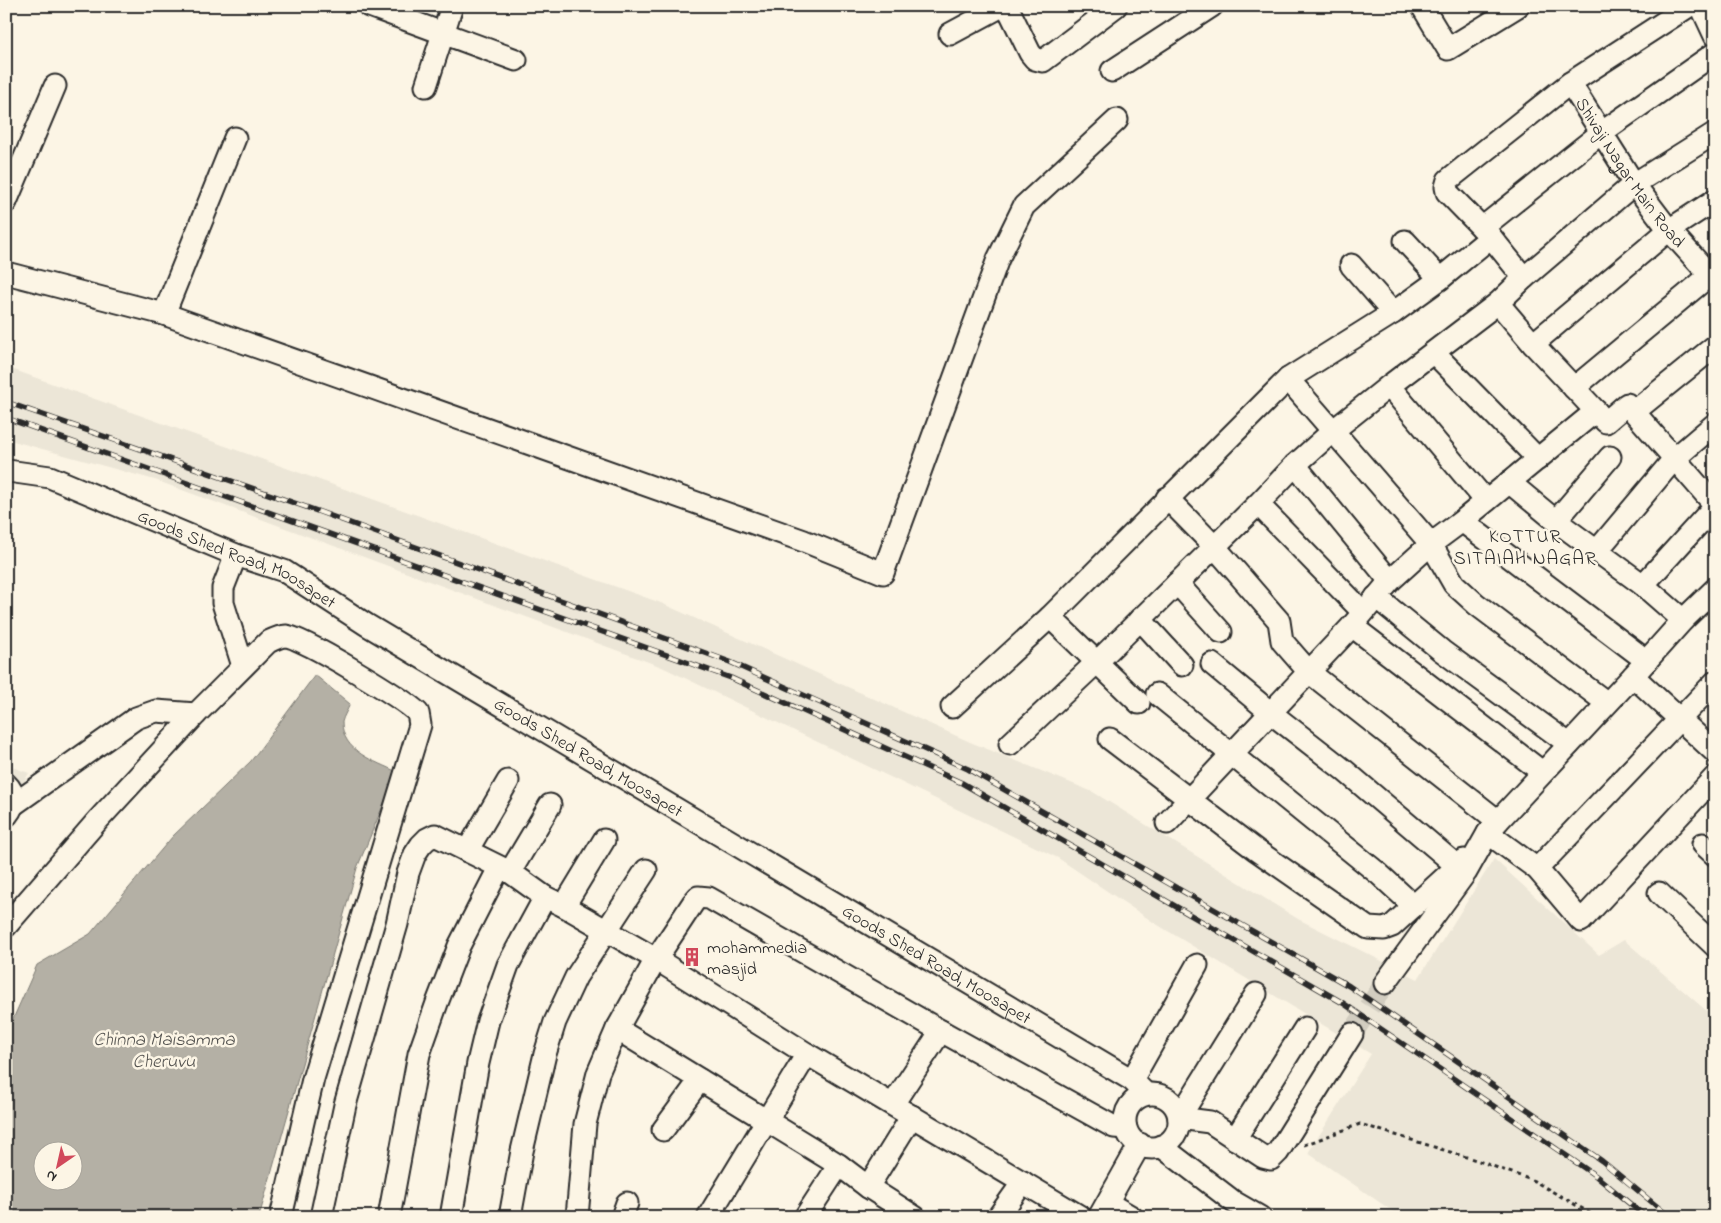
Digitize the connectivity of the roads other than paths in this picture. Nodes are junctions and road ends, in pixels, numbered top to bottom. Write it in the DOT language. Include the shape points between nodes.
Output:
graph roads {
  1 [pos="369,6"];
  2 [pos="452,6"];
  3 [pos="1002,6"];
  4 [pos="1007,6"];
  5 [pos="1116,6"];
  6 [pos="1212,6"];
  7 [pos="1422,6"];
  8 [pos="1518,6"];
  9 [pos="1689,6"];
  10 [pos="1701,6"];
  11 [pos="444,33"];
  12 [pos="950,34"];
  13 [pos="1715,36"];
  14 [pos="1715,53"];
  15 [pos="516,60"];
  16 [pos="1112,71"];
  17 [pos="1570,83"];
  18 [pos="55,86"];
  19 [pos="426,86"];
  20 [pos="1117,120"];
  21 [pos="1601,133"];
  22 [pos="1715,133"];
  23 [pos="235,138"];
  24 [pos="1634,184"];
  25 [pos="1715,200"];
  26 [pos="6,202"];
  27 [pos="1669,230"];
  28 [pos="1486,232"];
  29 [pos="1405,241"];
  30 [pos="1351,265"];
  31 [pos="6,273"];
  32 [pos="1713,276"];
  33 [pos="1524,278"];
  34 [pos="1440,279"];
  35 [pos="1498,303"];
  36 [pos="1393,313"];
  37 [pos="164,314"];
  38 [pos="1533,344"];
  39 [pos="1715,346"];
  40 [pos="1434,353"];
  41 [pos="1288,379"];
  42 [pos="1389,386"];
  43 [pos="1574,388"];
  44 [pos="1596,411"];
  45 [pos="1635,412"];
  46 [pos="1715,424"];
  47 [pos="1334,430"];
  48 [pos="1610,457"];
  49 [pos="1674,458"];
  50 [pos="1538,459"];
  51 [pos="1295,465"];
  52 [pos="6,472"];
  53 [pos="1509,482"];
  54 [pos="1167,498"];
  55 [pos="1486,501"];
  56 [pos="1258,504"];
  57 [pos="1715,506"];
  58 [pos="1462,521"];
  59 [pos="1556,521"];
  60 [pos="1431,544"];
  61 [pos="1214,546"];
  62 [pos="1596,552"];
  63 [pos="236,555"];
  64 [pos="1390,581"];
  65 [pos="1177,583"];
  66 [pos="1643,585"];
  67 [pos="1715,588"];
  68 [pos="1364,612"];
  69 [pos="1050,617"];
  70 [pos="1140,619"];
  71 [pos="1683,620"];
  72 [pos="1221,632"];
  73 [pos="1097,662"];
  74 [pos="1212,664"];
  75 [pos="1182,665"];
  76 [pos="244,666"];
  77 [pos="1640,668"];
  78 [pos="1309,672"];
  79 [pos="1715,682"];
  80 [pos="1607,703"];
  81 [pos="952,707"];
  82 [pos="1271,713"];
  83 [pos="196,714"];
  84 [pos="1679,719"];
  85 [pos="1110,739"];
  86 [pos="1010,744"];
  87 [pos="1569,744"];
  88 [pos="1715,752"];
  89 [pos="1231,755"];
  90 [pos="1542,772"];
  91 [pos="1715,777"];
  92 [pos="508,781"];
  93 [pos="6,784"];
  94 [pos="1189,799"];
  95 [pos="550,805"];
  96 [pos="10,811"];
  97 [pos="1167,823"];
  98 [pos="1489,833"];
  99 [pos="604,840"];
  100 [pos="468,851"];
  101 [pos="1457,866"];
  102 [pos="1537,869"];
  103 [pos="504,870"];
  104 [pos="646,870"];
  105 [pos="1659,893"];
  106 [pos="555,902"];
  107 [pos="1414,906"];
  108 [pos="6,926"];
  109 [pos="607,931"];
  110 [pos="1715,946"];
  111 [pos="656,959"];
  112 [pos="1198,965"];
  113 [pos="1385,983"];
  114 [pos="1256,994"];
  115 [pos="1305,1028"];
  116 [pos="618,1029"];
  117 [pos="941,1031"];
  118 [pos="1352,1034"];
  119 [pos="807,1054"];
  120 [pos="700,1080"];
  121 [pos="1139,1087"];
  122 [pos="893,1104"];
  123 [pos="912,1116"];
  124 [pos="1179,1118"];
  125 [pos="767,1121"];
  126 [pos="1126,1128"];
  127 [pos="663,1130"];
  128 [pos="1235,1139"];
  129 [pos="1151,1145"];
  130 [pos="839,1166"];
  131 [pos="1023,1182"];
  132 [pos="868,1187"];
  133 [pos="1230,1209"];
  134 [pos="1104,1210"];
  135 [pos="907,1215"];
  136 [pos="281,1217"];
  137 [pos="321,1217"];
  138 [pos="389,1217"];
  139 [pos="451,1217"];
  140 [pos="510,1217"];
  141 [pos="577,1217"];
  142 [pos="708,1217"];
  143 [pos="806,1217"];
  144 [pos="998,1217"];
  145 [pos="1081,1217"];
  146 [pos="1132,1217"];
  147 [pos="1260,1217"];
  1 -- 11 [label="street"];
  2 -- 11 [label="street"];
  3 -- 12 [label="street"];
  4 -- 5 [label="street" via="1030,53 1043,61"];
  6 -- 16 [label="street"];
  7 -- 8 [label="street" via="1448,49"];
  9 -- 17 [label="street"];
  10 -- 13 [label="street"];
  11 -- 15 [label="street"];
  11 -- 19 [label="street"];
  14 -- 21 [label="street"];
  17 -- 21 [label="street, Shivaji Nagar Main Road"];
  17 -- 28 [label="street" via="1448,180 1447,192"];
  18 -- 26 [label="street"];
  20 -- 37 [label="street" via="1024,206 998,259 883,573 786,534"];
  21 -- 24 [label="street, Shivaji Nagar Main Road"];
  21 -- 28 [label="street"];
  22 -- 24 [label="street"];
  23 -- 37 [label="street"];
  24 -- 27 [label="street, Shivaji Nagar Main Road"];
  24 -- 33 [label="street"];
  25 -- 27 [label="street"];
  27 -- 32 [label="street, Shivaji Nagar Main Road"];
  27 -- 38 [label="street"];
  28 -- 33 [label="street"];
  28 -- 34 [label="street"];
  29 -- 34 [label="street"];
  30 -- 36 [label="street"];
  31 -- 37 [label="street"];
  32 -- 43 [label="street"];
  33 -- 35 [label="street"];
  34 -- 36 [label="street"];
  35 -- 38 [label="street"];
  35 -- 40 [label="street"];
  36 -- 41 [label="street"];
  38 -- 43 [label="street"];
  39 -- 45 [label="street"];
  40 -- 42 [label="street"];
  40 -- 50 [label="street"];
  41 -- 47 [label="street"];
  41 -- 54 [label="street"];
  42 -- 47 [label="street"];
  42 -- 55 [label="street"];
  43 -- 44 [label="street"];
  44 -- 45 [label="street" via="1606,422 1628,404"];
  44 -- 50 [label="street"];
  45 -- 49 [label="street"];
  46 -- 49 [label="street"];
  47 -- 51 [label="street"];
  47 -- 60 [label="street"];
  48 -- 59 [label="street"];
  49 -- 57 [label="street"];
  49 -- 62 [label="street"];
  50 -- 53 [label="street"];
  51 -- 56 [label="street"];
  51 -- 64 [label="street"];
  52 -- 63 [label="street, Goods Shed Road, Moosapet" via="50,477"];
  53 -- 55 [label="street"];
  53 -- 59 [label="street"];
  54 -- 61 [label="street"];
  54 -- 69 [label="street"];
  55 -- 58 [label="street"];
  56 -- 61 [label="street"];
  56 -- 68 [label="street"];
  57 -- 66 [label="street"];
  58 -- 60 [label="street"];
  58 -- 77 [label="street"];
  59 -- 62 [label="street"];
  60 -- 64 [label="street"];
  60 -- 80 [label="street" via="1454,584 1476,604"];
  61 -- 65 [label="street"];
  61 -- 78 [label="street" via="1279,621 1282,641"];
  62 -- 66 [label="street"];
  63 -- 76 [label="street" via="222,588 223,603"];
  63 -- 121 [label="street, Goods Shed Road, Moosapet" via="284,572 367,625"];
  64 -- 68 [label="street"];
  65 -- 70 [label="street"];
  65 -- 72 [label="street"];
  66 -- 71 [label="street"];
  67 -- 71 [label="street"];
  68 -- 78 [label="street"];
  68 -- 87 [label="street" via="1442,651"];
  68 -- 90 [label="street"];
  69 -- 73 [label="street"];
  69 -- 81 [label="street"];
  70 -- 73 [label="street"];
  70 -- 75 [label="street"];
  71 -- 77 [label="street"];
  73 -- 86 [label="street"];
  73 -- 89 [label="street"];
  74 -- 82 [label="street"];
  76 -- 83 [label="street"];
  76 -- 136 [label="street" via="268,642 288,636 324,652 414,708 420,718 314,1079"];
  77 -- 80 [label="street"];
  77 -- 84 [label="street"];
  78 -- 82 [label="street"];
  78 -- 98 [label="street"];
  79 -- 84 [label="street"];
  80 -- 87 [label="street"];
  82 -- 89 [label="street"];
  82 -- 101 [label="street"];
  83 -- 96 [label="street" via="156,711 136,718"];
  83 -- 108 [label="street"];
  84 -- 88 [label="street"];
  84 -- 102 [label="street"];
  85 -- 94 [label="street"];
  87 -- 90 [label="street"];
  89 -- 94 [label="street"];
  89 -- 107 [label="street"];
  90 -- 98 [label="street"];
  91 -- 102 [label="street" via="1581,921"];
  92 -- 100 [label="street"];
  93 -- 96 [label="street" via="13,795"];
  94 -- 97 [label="street"];
  94 -- 107 [label="street" via="1368,928 1392,926"];
  95 -- 103 [label="street"];
  98 -- 101 [label="street"];
  98 -- 102 [label="street"];
  98 -- 113 [label="street" via="1466,872"];
  99 -- 106 [label="street"];
  100 -- 103 [label="street"];
  100 -- 137 [label="street" via="435,835 427,839 415,854 345,1105"];
  101 -- 107 [label="street"];
  103 -- 106 [label="street"];
  103 -- 138 [label="street" via="459,946 419,1054"];
  104 -- 109 [label="street"];
  105 -- 110 [label="street"];
  106 -- 109 [label="street"];
  106 -- 139 [label="street" via="508,964 488,1021"];
  109 -- 111 [label="street"];
  109 -- 140 [label="street" via="576,977 555,1022 524,1142"];
  111 -- 116 [label="street"];
  111 -- 117 [label="street" via="698,897 709,898"];
  111 -- 119 [label="street"];
  112 -- 121 [label="street"];
  114 -- 124 [label="street"];
  115 -- 128 [label="street"];
  116 -- 120 [label="street"];
  116 -- 141 [label="street" via="598,1073 585,1124"];
  117 -- 122 [label="street"];
  117 -- 126 [label="street" via="1114,1127"];
  118 -- 128 [label="street" via="1271,1159"];
  119 -- 122 [label="street"];
  119 -- 125 [label="street"];
  120 -- 125 [label="street"];
  120 -- 127 [label="street"];
  121 -- 124 [label="street" via="1164,1096 1177,1109"];
  121 -- 126 [label="street" via="1125,1120"];
  122 -- 123 [label="street"];
  123 -- 131 [label="street"];
  123 -- 132 [label="street"];
  124 -- 128 [label="street" via="1210,1122"];
  124 -- 129 [label="street" via="1179,1127 1169,1142"];
  125 -- 130 [label="street"];
  125 -- 142 [label="street"];
  126 -- 129 [label="street" via="1130,1136"];
  129 -- 133 [label="street"];
  129 -- 134 [label="street"];
  130 -- 132 [label="street"];
  130 -- 143 [label="street"];
  131 -- 144 [label="street"];
  131 -- 145 [label="street"];
  132 -- 135 [label="street"];
  133 -- 147 [label="street"];
  134 -- 146 [label="street"];
}
